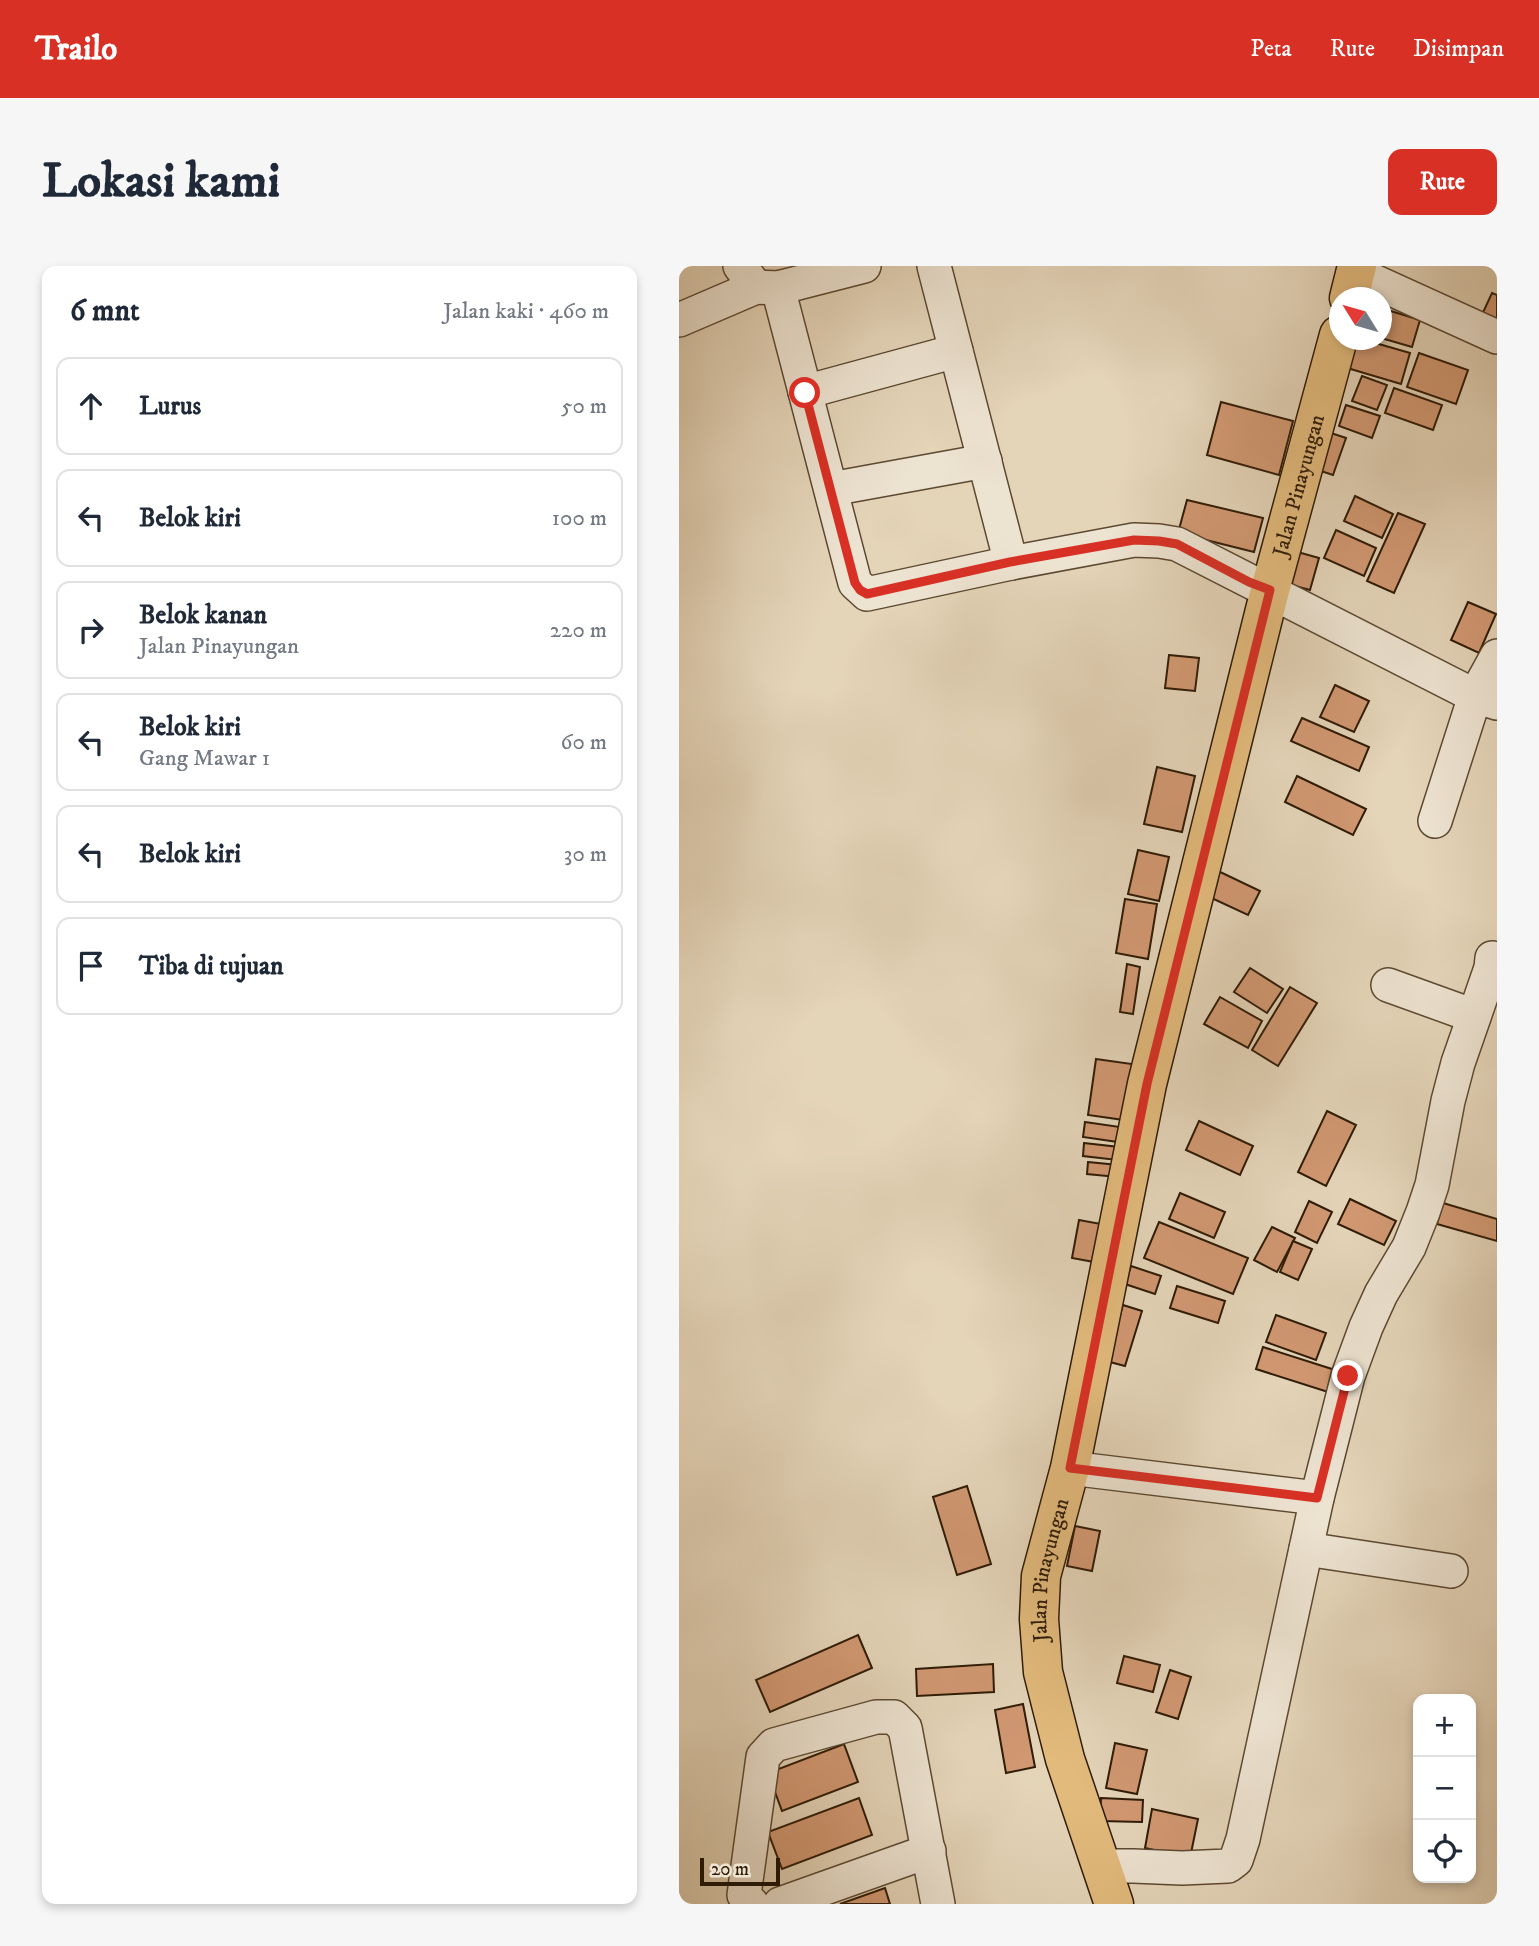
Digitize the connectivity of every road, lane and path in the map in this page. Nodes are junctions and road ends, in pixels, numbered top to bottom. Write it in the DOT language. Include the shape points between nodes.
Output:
graph roads {
  1 [pos="865,266"];
  2 [pos="934,266"];
  3 [pos="1354,279"];
  4 [pos="758,280"];
  5 [pos="679,320"];
  6 [pos="1497,337"];
  7 [pos="1335,350"];
  8 [pos="956,351"];
  9 [pos="805,393"];
  10 [pos="985,461"];
  11 [pos="831,489"];
  12 [pos="1010,562"];
  13 [pos="1270,590"];
  14 [pos="1497,656"];
  15 [pos="1486,699"];
  16 [pos="1434,821"];
  17 [pos="1492,958"];
  18 [pos="1388,985"];
  19 [pos="1474,1016"];
  20 [pos="1070,1468"];
  21 [pos="1317,1498"];
  22 [pos="1306,1549"];
  23 [pos="1451,1572"];
  24 [pos="929,1851"];
  25 [pos="1102,1866"];
  26 [pos="752,1904"];
  27 [pos="781,1904"];
  28 [pos="938,1904"];
  29 [pos="1114,1904"];
  1 -- 4 [label="street"];
  2 -- 8 [label="street"];
  3 -- 6 [label="street"];
  4 -- 5 [label="street"];
  4 -- 9 [label="street"];
  7 -- 13 [label="main road, Jalan Pinayungan"];
  8 -- 9 [label="street"];
  8 -- 10 [label="street"];
  9 -- 11 [label="street"];
  10 -- 11 [label="street"];
  10 -- 12 [label="street"];
  11 -- 12 [label="street" via="855,583 867,594"];
  12 -- 13 [label="street" via="1134,540 1159,541 1177,544"];
  13 -- 15 [label="street"];
  13 -- 20 [label="main road, Jalan Pinayungan" via="1147,1084"];
  14 -- 15 [label="street"];
  15 -- 16 [label="street"];
  17 -- 19 [label="street"];
  18 -- 19 [label="street"];
  19 -- 21 [label="street" via="1448,1101 1432,1185 1409,1247 1366,1326 1348,1376"];
  20 -- 21 [label="street"];
  20 -- 25 [label="main road, Jalan Pinayungan" via="1041,1576 1043,1672 1065,1759"];
  21 -- 22 [label="street"];
  22 -- 23 [label="street"];
  22 -- 25 [label="street" via="1236,1860 1228,1866"];
  24 -- 26 [label="street" via="905,1728 894,1717 876,1717 774,1745 763,1757 759,1784 744,1895"];
  24 -- 27 [label="street"];
  24 -- 28 [label="street"];
  25 -- 29 [label="main road, Jalan Pinayungan"];
}
